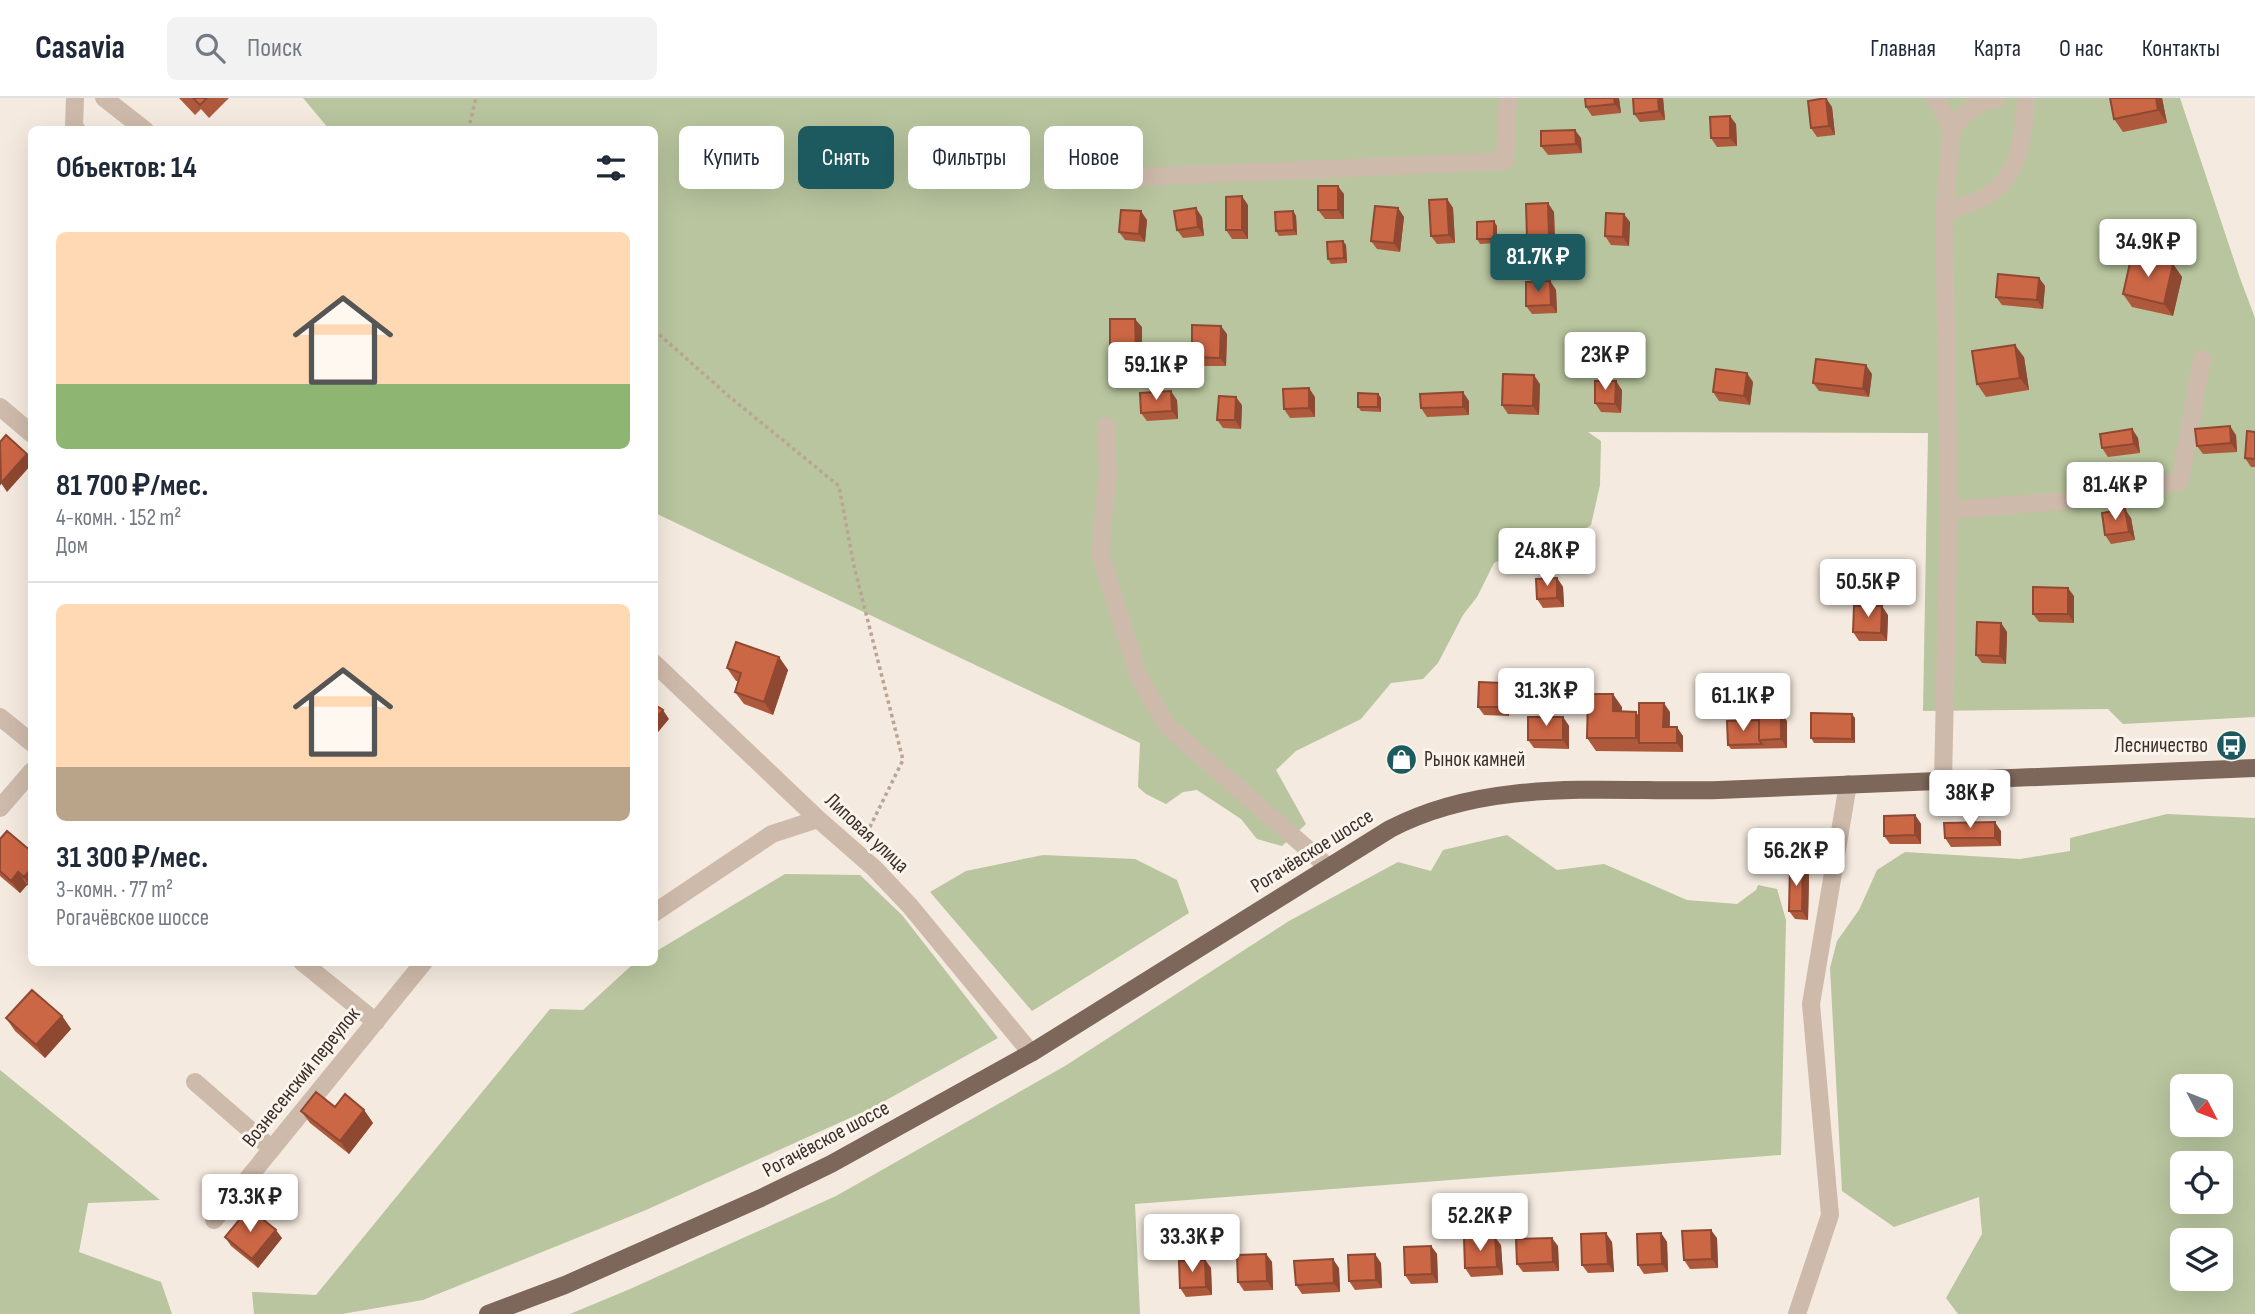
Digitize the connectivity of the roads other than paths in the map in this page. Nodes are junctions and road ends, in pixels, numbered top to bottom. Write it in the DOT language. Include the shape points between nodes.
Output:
graph roads {
  1 [pos="75,98"];
  2 [pos="104,98"];
  3 [pos="1507,98"];
  4 [pos="1935,98"];
  5 [pos="1997,98"];
  6 [pos="2026,98"];
  7 [pos="74,126"];
  8 [pos="140,126"];
  9 [pos="1952,129"];
  10 [pos="1143,177"];
  11 [pos="1944,213"];
  12 [pos="2202,359"];
  13 [pos="0,407"];
  14 [pos="1106,426"];
  15 [pos="28,431"];
  16 [pos="1949,510"];
  17 [pos="658,667"];
  18 [pos="0,717"];
  19 [pos="28,740"];
  20 [pos="2255,768"];
  21 [pos="28,776"];
  22 [pos="1943,780"];
  23 [pos="1848,783"];
  24 [pos="0,808"];
  25 [pos="818,819"];
  26 [pos="1327,866"];
  27 [pos="658,910"];
  28 [pos="307,966"];
  29 [pos="421,966"];
  30 [pos="376,1022"];
  31 [pos="1031,1053"];
  32 [pos="195,1082"];
  33 [pos="272,1149"];
  34 [pos="214,1220"];
  35 [pos="488,1314"];
  36 [pos="1797,1314"];
  1 -- 7 [label="street"];
  2 -- 8 [label="street"];
  3 -- 10 [label="street" via="1506,161"];
  4 -- 9 [label="street"];
  5 -- 9 [label="street" via="1966,110"];
  6 -- 11 [label="street" via="2024,133 2005,181 1983,198"];
  9 -- 11 [label="street"];
  11 -- 16 [label="street"];
  12 -- 16 [label="street" via="2180,481 2061,500"];
  13 -- 15 [label="street"];
  14 -- 26 [label="street" via="1108,472 1100,553 1138,675 1167,726"];
  16 -- 22 [label="street"];
  17 -- 25 [label="street, Липовая улица"];
  18 -- 19 [label="street"];
  20 -- 22 [label="main road, Рогачёвское шоссе"];
  21 -- 24 [label="street"];
  22 -- 23 [label="main road, Рогачёвское шоссе"];
  23 -- 26 [label="main road, Рогачёвское шоссе" via="1716,790 1579,789 1470,801 1407,820"];
  23 -- 36 [label="street" via="1811,1004 1830,1215"];
  25 -- 27 [label="street" via="772,834"];
  25 -- 31 [label="street, Липовая улица" via="909,906"];
  26 -- 31 [label="main road, Рогачёвское шоссе"];
  28 -- 30 [label="street"];
  29 -- 30 [label="street, Вознесенский переулок"];
  30 -- 33 [label="street, Вознесенский переулок"];
  31 -- 35 [label="main road, Рогачёвское шоссе" via="773,1192 565,1285"];
  32 -- 33 [label="street"];
  33 -- 34 [label="street, Вознесенский переулок"];
}
